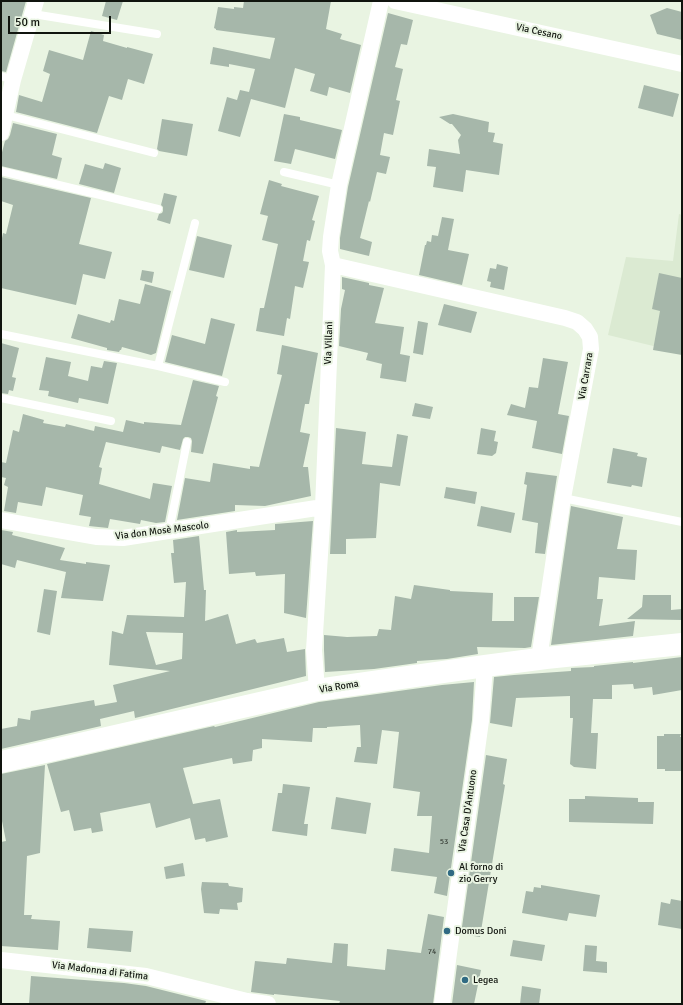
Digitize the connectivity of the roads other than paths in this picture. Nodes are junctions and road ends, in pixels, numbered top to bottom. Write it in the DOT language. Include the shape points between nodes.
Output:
graph roads {
  1 [pos="380,1"];
  2 [pos="395,1"];
  3 [pos="427,4"];
  4 [pos="34,7"];
  5 [pos="157,34"];
  6 [pos="682,64"];
  7 [pos="7,78"];
  8 [pos="6,115"];
  9 [pos="1,133"];
  10 [pos="154,153"];
  11 [pos="1,171"];
  12 [pos="284,172"];
  13 [pos="339,186"];
  14 [pos="158,208"];
  15 [pos="195,223"];
  16 [pos="333,265"];
  17 [pos="1,334"];
  18 [pos="158,366"];
  19 [pos="225,382"];
  20 [pos="1,398"];
  21 [pos="111,421"];
  22 [pos="187,442"];
  23 [pos="563,498"];
  24 [pos="323,507"];
  25 [pos="1,520"];
  26 [pos="682,522"];
  27 [pos="169,531"];
  28 [pos="682,644"];
  29 [pos="539,659"];
  30 [pos="485,666"];
  31 [pos="317,690"];
  32 [pos="1,762"];
  33 [pos="1,960"];
  34 [pos="268,1004"];
  35 [pos="442,1004"];
  1 -- 13 [label="street, Via Villani"];
  2 -- 3 [label="street, Via Cesano"];
  3 -- 6 [label="street, Via Cesano"];
  4 -- 5 [label="lane"];
  4 -- 7 [label="street"];
  7 -- 8 [label="street"];
  8 -- 9 [label="street"];
  8 -- 10 [label="lane"];
  11 -- 14 [label="lane"];
  12 -- 13 [label="lane"];
  13 -- 16 [label="street, Via Villani" via="331,237"];
  15 -- 18 [label="lane"];
  16 -- 23 [label="street, Via Carrara" via="565,318 577,322 585,329 590,337 591,349"];
  16 -- 24 [label="street, Via Villani"];
  17 -- 18 [label="lane"];
  18 -- 19 [label="lane"];
  20 -- 21 [label="lane"];
  22 -- 27 [label="lane"];
  23 -- 26 [label="lane"];
  23 -- 29 [label="street, Via Carrara"];
  24 -- 27 [label="street, Via don Mosè Mascolo"];
  24 -- 31 [label="street, Via Villani" via="314,650"];
  25 -- 27 [label="street, Via don Mosè Mascolo" via="96,537 123,538"];
  28 -- 29 [label="main road, Via Roma"];
  29 -- 30 [label="main road, Via Roma"];
  30 -- 31 [label="main road, Via Roma"];
  30 -- 35 [label="street, Via Casa D'Antuono" via="481,721"];
  31 -- 32 [label="main road, Via Roma"];
  33 -- 34 [label="street, Via Madonna di Fatima" via="146,976"];
}
